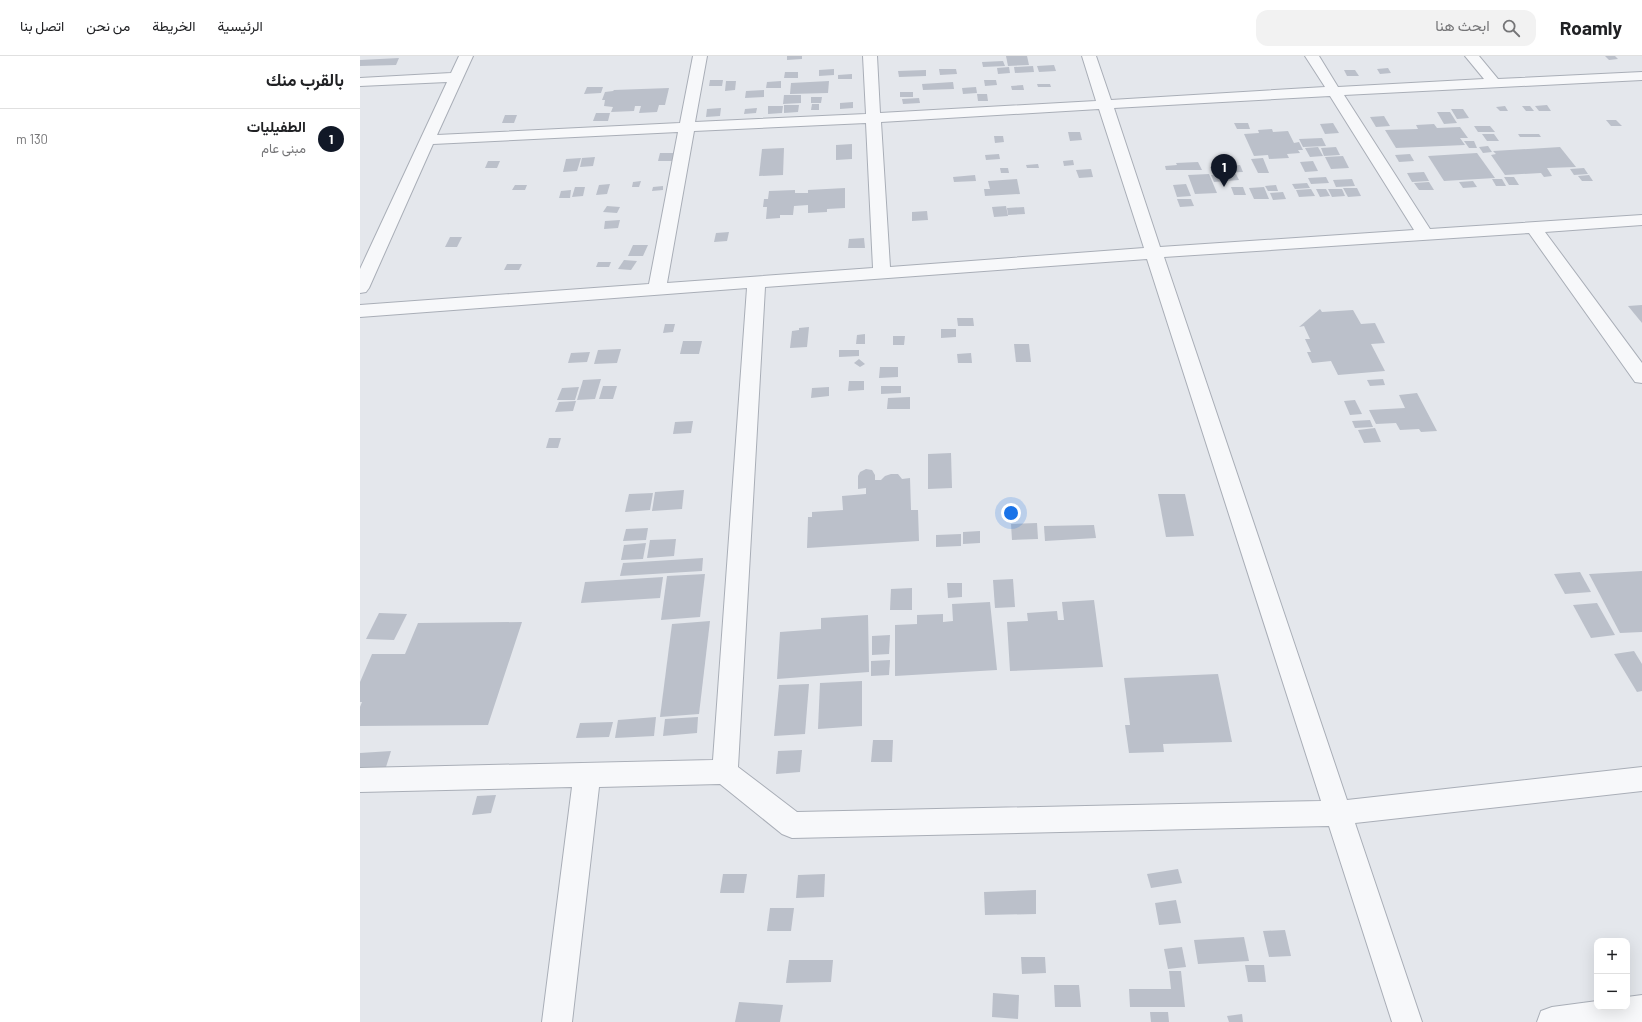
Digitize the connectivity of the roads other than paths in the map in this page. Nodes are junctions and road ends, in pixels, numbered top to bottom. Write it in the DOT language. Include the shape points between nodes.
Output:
graph roads {
  1 [pos="466,56"];
  2 [pos="700,56"];
  3 [pos="870,56"];
  4 [pos="1088,56"];
  5 [pos="1312,56"];
  6 [pos="1472,56"];
  7 [pos="1642,76"];
  8 [pos="456,77"];
  9 [pos="360,82"];
  10 [pos="1494,82"];
  11 [pos="1334,91"];
  12 [pos="1105,106"];
  13 [pos="873,118"];
  14 [pos="686,127"];
  15 [pos="428,140"];
  16 [pos="1642,220"];
  17 [pos="1534,228"];
  18 [pos="1425,235"];
  19 [pos="1153,253"];
  20 [pos="882,273"];
  21 [pos="756,282"];
  22 [pos="360,288"];
  23 [pos="657,289"];
  24 [pos="360,311"];
  25 [pos="1642,376"];
  26 [pos="725,772"];
  27 [pos="587,775"];
  28 [pos="1642,779"];
  29 [pos="360,780"];
  30 [pos="1338,813"];
  31 [pos="1642,1010"];
  32 [pos="556,1022"];
  33 [pos="1407,1022"];
  34 [pos="1552,1022"];
  1 -- 8 [label="street"];
  2 -- 14 [label="street"];
  3 -- 13 [label="street"];
  4 -- 12 [label="street"];
  5 -- 11 [label="street"];
  6 -- 10 [label="street"];
  7 -- 10 [label="street"];
  8 -- 9 [label="street"];
  8 -- 15 [label="street"];
  10 -- 11 [label="street"];
  11 -- 12 [label="street"];
  11 -- 18 [label="street"];
  12 -- 13 [label="street"];
  12 -- 19 [label="street"];
  13 -- 14 [label="street"];
  13 -- 20 [label="street"];
  14 -- 15 [label="street"];
  14 -- 23 [label="street"];
  15 -- 22 [label="street"];
  16 -- 17 [label="street"];
  17 -- 18 [label="street"];
  17 -- 25 [label="street"];
  18 -- 19 [label="street"];
  19 -- 20 [label="street"];
  19 -- 30 [label="street"];
  20 -- 21 [label="street"];
  21 -- 23 [label="street"];
  21 -- 26 [label="street"];
  23 -- 24 [label="street"];
  26 -- 27 [label="street"];
  26 -- 30 [label="street" via="792,825"];
  27 -- 29 [label="street"];
  27 -- 32 [label="street"];
  28 -- 30 [label="street"];
  30 -- 33 [label="street"];
  31 -- 34 [label="street"];
}
